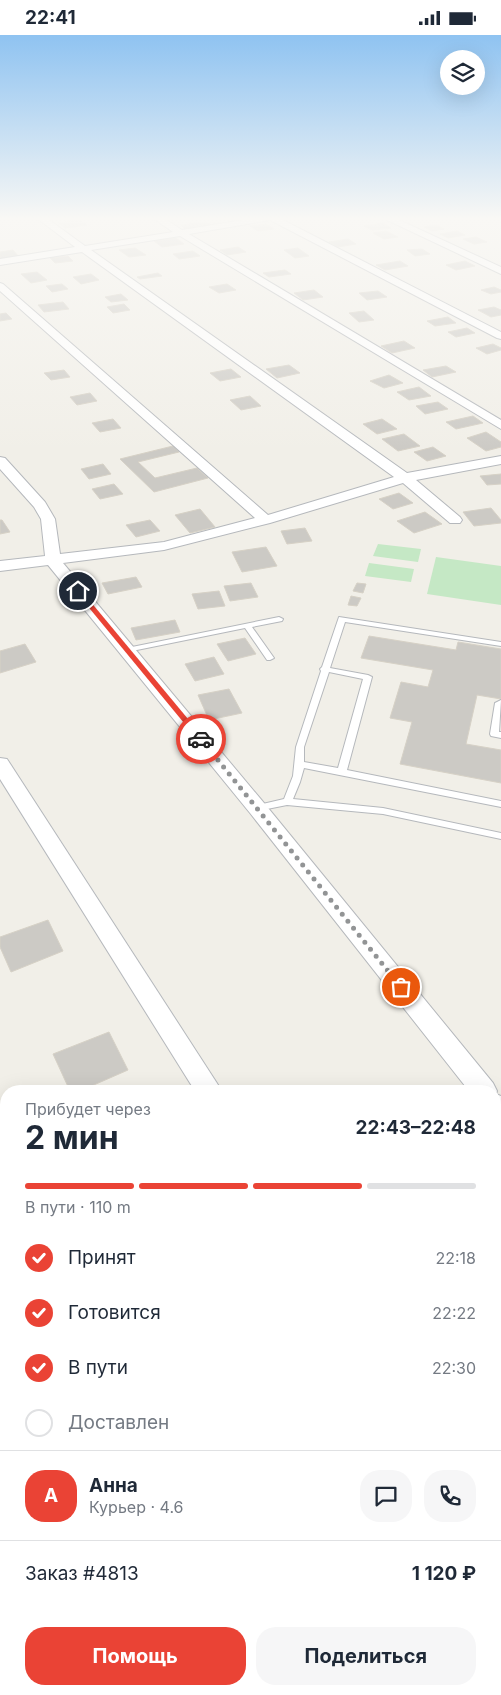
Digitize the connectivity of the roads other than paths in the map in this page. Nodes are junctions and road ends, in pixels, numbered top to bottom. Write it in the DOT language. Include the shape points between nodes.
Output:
graph roads {
  1 [pos="12,296"];
  2 [pos="150,296"];
  3 [pos="287,296"];
  4 [pos="424,296"];
  5 [pos="501,336"];
  6 [pos="501,425"];
  7 [pos="501,460"];
  8 [pos="0,461"];
  9 [pos="404,478"];
  10 [pos="265,520"];
  11 [pos="455,520"];
  12 [pos="53,561"];
  13 [pos="0,566"];
  14 [pos="279,619"];
  15 [pos="247,626"];
  16 [pos="501,644"];
  17 [pos="127,650"];
  18 [pos="270,658"];
  19 [pos="324,669"];
  20 [pos="501,703"];
  21 [pos="501,735"];
  22 [pos="0,764"];
  23 [pos="300,764"];
  24 [pos="342,772"];
  25 [pos="287,802"];
  26 [pos="501,804"];
  27 [pos="258,807"];
  28 [pos="501,836"];
  29 [pos="205,1085"];
  30 [pos="479,1085"];
  1 -- 10 [label="street"];
  2 -- 9 [label="street"];
  3 -- 6 [label="street"];
  4 -- 5 [label="street"];
  7 -- 9 [label="street"];
  8 -- 12 [label="street" via="40,505 48,519"];
  9 -- 10 [label="street"];
  9 -- 11 [label="street"];
  10 -- 12 [label="street" via="164,546"];
  12 -- 13 [label="street"];
  12 -- 17 [label="street"];
  14 -- 15 [label="lane"];
  15 -- 17 [label="lane"];
  15 -- 18 [label="lane"];
  16 -- 19 [label="lane" via="342,619"];
  17 -- 27 [label="street"];
  19 -- 23 [label="lane" via="300,747"];
  19 -- 24 [label="lane" via="368,677"];
  20 -- 21 [label="lane" via="494,734"];
  22 -- 29 [label="street"];
  23 -- 24 [label="lane"];
  23 -- 25 [label="lane" via="296,786"];
  24 -- 26 [label="lane"];
  25 -- 27 [label="lane"];
  25 -- 28 [label="lane" via="383,811"];
  27 -- 30 [label="street"];
}
